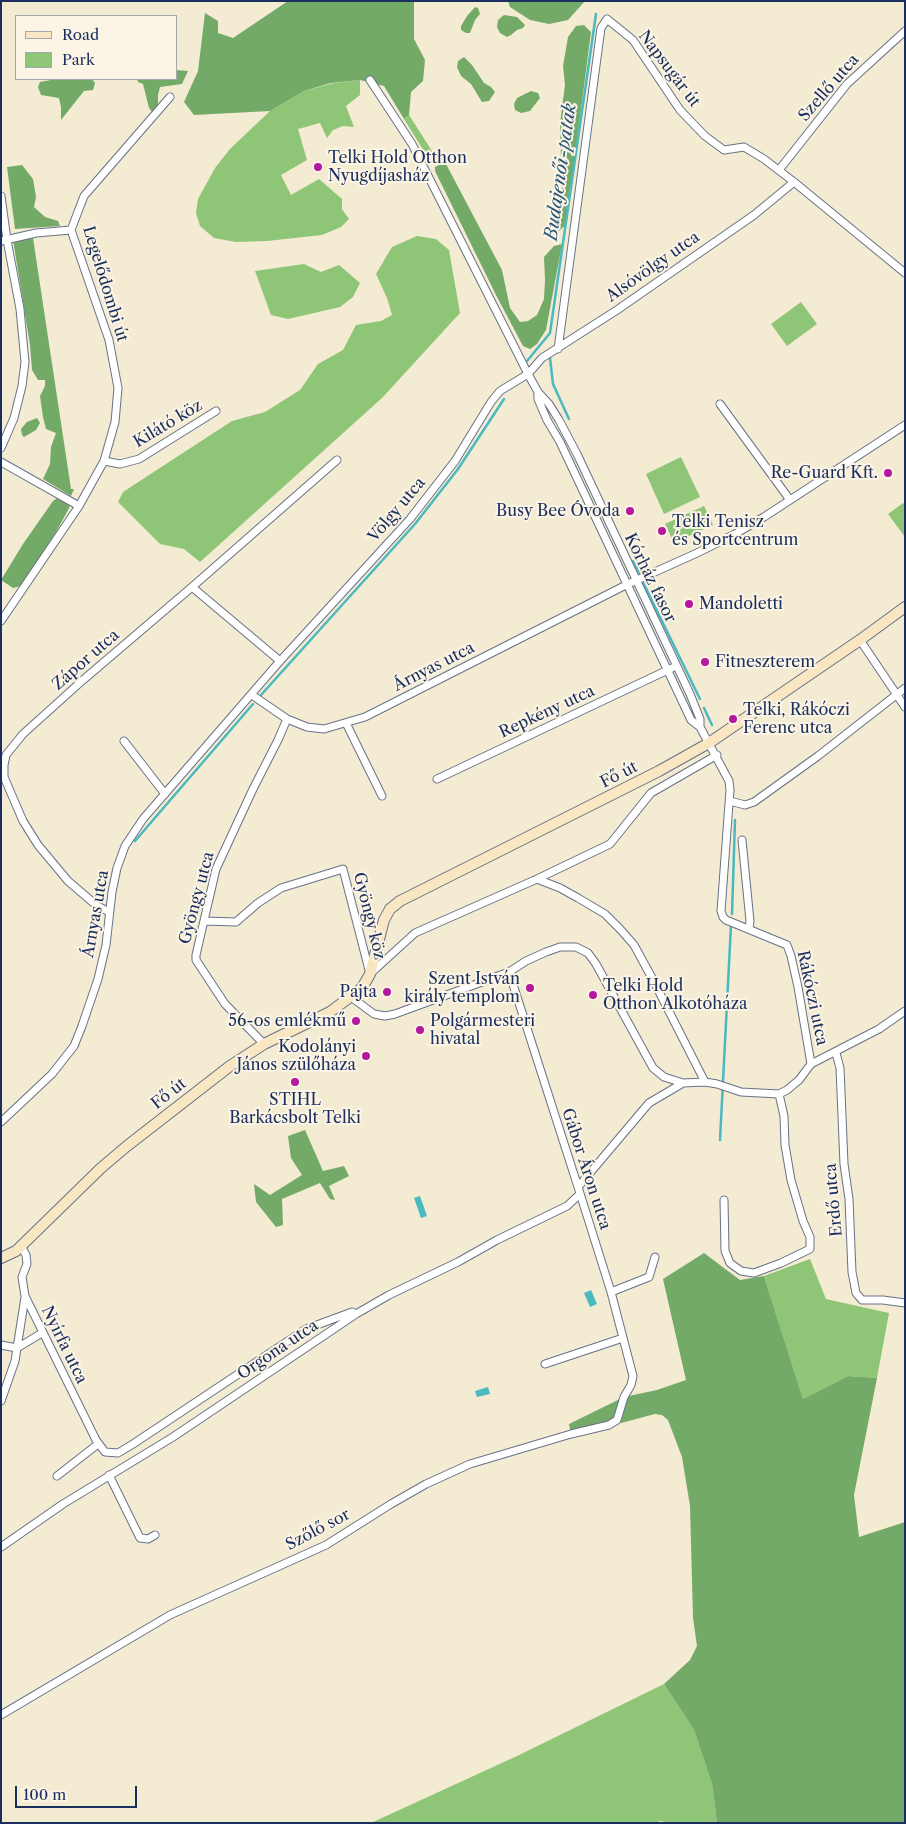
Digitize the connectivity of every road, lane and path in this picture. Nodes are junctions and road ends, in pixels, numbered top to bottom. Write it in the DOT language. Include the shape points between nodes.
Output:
graph roads {
  1 [pos="905,31"];
  2 [pos="370,80"];
  3 [pos="170,97"];
  4 [pos="779,170"];
  5 [pos="794,182"];
  6 [pos="1,196"];
  7 [pos="71,230"];
  8 [pos="4,240"];
  9 [pos="904,272"];
  10 [pos="558,349"];
  11 [pos="528,374"];
  12 [pos="538,392"];
  13 [pos="720,404"];
  14 [pos="216,411"];
  15 [pos="905,425"];
  16 [pos="568,438"];
  17 [pos="560,442"];
  18 [pos="1,448"];
  19 [pos="337,460"];
  20 [pos="104,461"];
  21 [pos="1,462"];
  22 [pos="790,500"];
  23 [pos="80,506"];
  24 [pos="636,581"];
  25 [pos="626,585"];
  26 [pos="192,587"];
  27 [pos="905,606"];
  28 [pos="1,621"];
  29 [pos="860,640"];
  30 [pos="280,661"];
  31 [pos="677,665"];
  32 [pos="668,670"];
  33 [pos="905,688"];
  34 [pos="896,694"];
  35 [pos="252,695"];
  36 [pos="905,707"];
  37 [pos="287,719"];
  38 [pos="346,723"];
  39 [pos="700,727"];
  40 [pos="124,741"];
  41 [pos="709,743"];
  42 [pos="717,756"];
  43 [pos="437,779"];
  44 [pos="165,794"];
  45 [pos="382,796"];
  46 [pos="730,801"];
  47 [pos="742,840"];
  48 [pos="537,879"];
  49 [pos="109,912"];
  50 [pos="204,921"];
  51 [pos="749,929"];
  52 [pos="509,972"];
  53 [pos="370,974"];
  54 [pos="351,997"];
  55 [pos="905,1012"];
  56 [pos="264,1044"];
  57 [pos="836,1053"];
  58 [pos="812,1064"];
  59 [pos="705,1082"];
  60 [pos="683,1083"];
  61 [pos="778,1094"];
  62 [pos="1,1122"];
  63 [pos="579,1190"];
  64 [pos="724,1200"];
  65 [pos="21,1246"];
  66 [pos="655,1257"];
  67 [pos="1,1258"];
  68 [pos="611,1292"];
  69 [pos="25,1296"];
  70 [pos="905,1303"];
  71 [pos="356,1314"];
  72 [pos="42,1333"];
  73 [pos="623,1338"];
  74 [pos="1,1345"];
  75 [pos="17,1348"];
  76 [pos="545,1364"];
  77 [pos="632,1376"];
  78 [pos="1,1401"];
  79 [pos="98,1444"];
  80 [pos="109,1475"];
  81 [pos="57,1476"];
  82 [pos="155,1535"];
  83 [pos="1,1547"];
  84 [pos="1,1716"];
  1 -- 4 [label="street, Szellő utca" via="847,84"];
  2 -- 11 [label="street, Kórház fasor" via="412,144"];
  3 -- 7 [label="street, Legelődombi út" via="84,196"];
  4 -- 5 [label="street, Napsugár út"];
  4 -- 10 [label="street, Napsugár út" via="744,147 724,150 705,136 680,110 633,40 607,19 601,28"];
  5 -- 9 [label="street, Napsugár út"];
  5 -- 10 [label="street, Alsóvölgy utca" via="754,215"];
  6 -- 8 [label="street"];
  7 -- 8 [label="street"];
  7 -- 20 [label="street, Legelődombi út" via="109,340 118,388 115,422"];
  8 -- 18 [label="street" via="20,308 25,362 16,410"];
  10 -- 11 [label="street, Alsóvölgy utca" via="542,358"];
  11 -- 12 [label="street, Kórház fasor"];
  11 -- 30 [label="street, Völgy utca" via="500,391 455,461 410,519"];
  12 -- 16 [label="street, Kórház fasor"];
  12 -- 17 [label="street, Kórház fasor" via="546,420"];
  13 -- 22 [label="street"];
  14 -- 20 [label="street, Kilátó köz" via="139,459 120,464"];
  15 -- 22 [label="street, Árnyas utca"];
  16 -- 17 [label="street"];
  16 -- 24 [label="street, Kórház fasor"];
  17 -- 25 [label="street, Kórház fasor"];
  19 -- 26 [label="street, Zápor utca"];
  20 -- 23 [label="street, Legelődombi út"];
  21 -- 23 [label="street"];
  22 -- 24 [label="street, Árnyas utca" via="727,538"];
  23 -- 28 [label="street, Legelődombi út"];
  24 -- 25 [label="street, Árnyas utca"];
  24 -- 31 [label="street, Kórház fasor"];
  25 -- 32 [label="street, Kórház fasor"];
  25 -- 38 [label="street, Árnyas utca" via="365,717"];
  26 -- 30 [label="street"];
  26 -- 49 [label="street, Zápor utca" via="23,734 6,755 4,777 38,845 68,881"];
  27 -- 29 [label="main road, Fő út"];
  29 -- 34 [label="street"];
  29 -- 41 [label="main road, Fő út"];
  30 -- 35 [label="street, Árnyas utca"];
  31 -- 32 [label="street, Repkény utca"];
  31 -- 39 [label="street, Kórház fasor" via="696,709"];
  32 -- 39 [label="street, Kórház fasor" via="691,720"];
  32 -- 43 [label="street, Repkény utca"];
  33 -- 34 [label="street"];
  34 -- 36 [label="street"];
  34 -- 46 [label="street" via="754,802 745,805"];
  35 -- 37 [label="street, Árnyas utca"];
  35 -- 44 [label="street, Árnyas utca"];
  37 -- 38 [label="street, Árnyas utca" via="324,730"];
  37 -- 50 [label="street, Gyöngy utca" via="216,869"];
  38 -- 45 [label="street"];
  39 -- 41 [label="street, Kórház fasor"];
  40 -- 44 [label="street"];
  41 -- 42 [label="street, Rákóczi utca"];
  41 -- 53 [label="main road, Fő út" via="652,775 400,901 384,920"];
  42 -- 46 [label="street, Rákóczi utca" via="729,781"];
  42 -- 48 [label="street, Fő út" via="651,793 610,844"];
  44 -- 49 [label="street, Árnyas utca" via="125,846"];
  46 -- 51 [label="street, Rákóczi utca" via="721,912 726,920"];
  47 -- 51 [label="street"];
  48 -- 53 [label="street, Fő út" via="415,933"];
  48 -- 59 [label="street" via="560,888 605,914 630,940"];
  49 -- 62 [label="street, Árnyas utca" via="98,978 74,1046 52,1074"];
  50 -- 53 [label="street, Gyöngy köz" via="236,922 281,888 343,869"];
  50 -- 56 [label="street, Gyöngy utca" via="196,960 229,1009"];
  51 -- 58 [label="street, Rákóczi utca" via="787,945"];
  52 -- 54 [label="street" via="385,1016 374,1014"];
  52 -- 60 [label="street" via="560,948 576,947 588,953 653,1068 664,1077"];
  52 -- 63 [label="street, Gábor Áron utca"];
  53 -- 54 [label="main road, Fő út" via="362,988"];
  54 -- 56 [label="main road, Fő út" via="330,1012"];
  55 -- 57 [label="street"];
  56 -- 65 [label="main road, Fő út" via="230,1066 127,1146"];
  57 -- 58 [label="street"];
  57 -- 70 [label="street, Erdő utca" via="840,1068 844,1164 856,1293 862,1300"];
  58 -- 61 [label="street, Rákóczi utca" via="788,1090"];
  59 -- 60 [label="street"];
  59 -- 61 [label="street" via="741,1092"];
  60 -- 63 [label="street, Orgona utca" via="649,1103"];
  61 -- 64 [label="street" via="784,1116 791,1180 810,1237 810,1249 754,1273 741,1272 730,1263 725,1251"];
  63 -- 68 [label="street, Gábor Áron utca"];
  63 -- 71 [label="street, Orgona utca" via="567,1206"];
  65 -- 67 [label="main road, Fő út"];
  65 -- 69 [label="street, Nyírfa utca" via="27,1264 22,1277"];
  66 -- 68 [label="street" via="649,1277"];
  68 -- 73 [label="street, Gábor Áron utca"];
  69 -- 72 [label="street, Nyírfa utca"];
  69 -- 75 [label="street"];
  71 -- 79 [label="street, Nyírfa utca" via="352,1312 306,1329 118,1452 105,1452"];
  71 -- 80 [label="street, Orgona utca" via="173,1437"];
  72 -- 75 [label="street"];
  72 -- 79 [label="street, Nyírfa utca"];
  73 -- 76 [label="street"];
  73 -- 77 [label="street, Gábor Áron utca"];
  74 -- 75 [label="street"];
  75 -- 78 [label="street"];
  77 -- 84 [label="street, Szőlő sor" via="617,1420 609,1426 470,1464 426,1484 326,1545 170,1615"];
  79 -- 81 [label="street"];
  80 -- 82 [label="street" via="140,1538 148,1539"];
  80 -- 83 [label="street, Orgona utca"];
}
